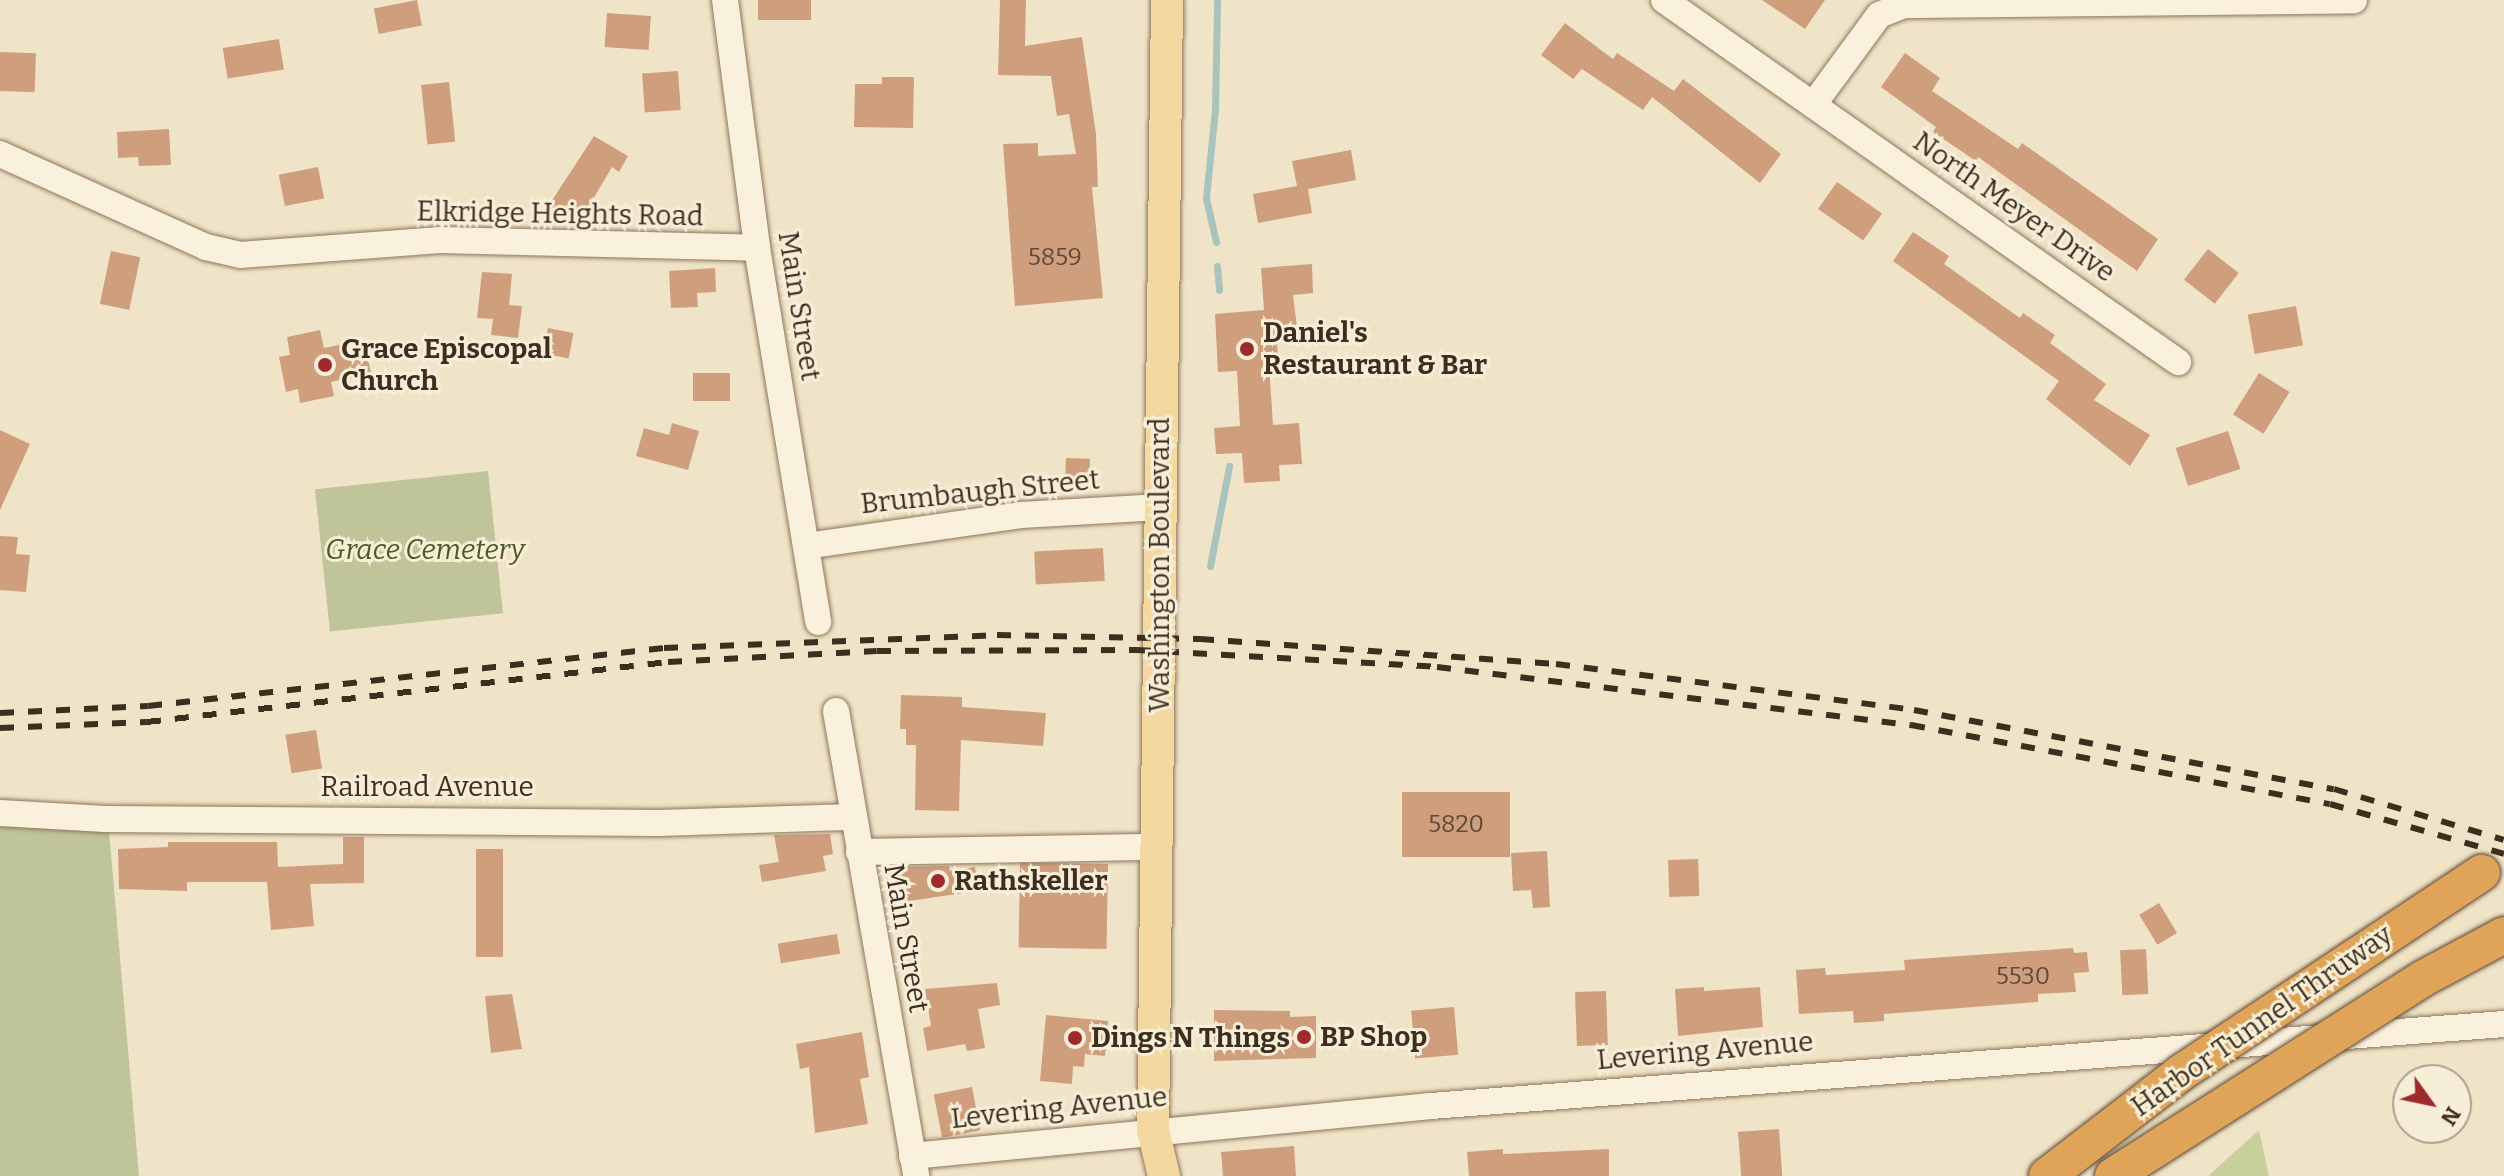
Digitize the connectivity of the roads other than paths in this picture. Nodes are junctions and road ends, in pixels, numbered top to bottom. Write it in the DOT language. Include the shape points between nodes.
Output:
graph roads {
  1 [pos="725,0"];
  2 [pos="1167,0"];
  3 [pos="1664,0"];
  4 [pos="2354,0"];
  5 [pos="1813,105"];
  6 [pos="0,154"];
  7 [pos="757,248"];
  8 [pos="2178,362"];
  9 [pos="1161,507"];
  10 [pos="806,546"];
  11 [pos="818,622"];
  12 [pos="836,711"];
  13 [pos="0,813"];
  14 [pos="854,817"];
  15 [pos="1159,847"];
  16 [pos="859,852"];
  17 [pos="2482,873"];
  18 [pos="2504,935"];
  19 [pos="2504,1024"];
  20 [pos="1153,1130"];
  21 [pos="914,1166"];
  22 [pos="1139,1176"];
  23 [pos="1164,1176"];
  24 [pos="2047,1176"];
  25 [pos="2113,1176"];
  1 -- 7 [label="street, Main Street"];
  2 -- 9 [label="main road, Washington Boulevard"];
  3 -- 5 [label="street, North Meyer Drive"];
  4 -- 5 [label="street" via="1904,5 1879,15"];
  5 -- 8 [label="street, North Meyer Drive"];
  6 -- 7 [label="street, Elkridge Heights Road" via="206,247 240,255 440,240"];
  7 -- 10 [label="street, Main Street"];
  9 -- 10 [label="street, Brumbaugh Street" via="1021,515"];
  9 -- 15 [label="main road, Washington Boulevard"];
  10 -- 11 [label="street, Main Street"];
  12 -- 14 [label="street, Main Street"];
  13 -- 14 [label="street, Railroad Avenue" via="105,819 659,823"];
  14 -- 16 [label="street, Main Street"];
  15 -- 16 [label="street"];
  15 -- 20 [label="main road, Washington Boulevard"];
  16 -- 21 [label="street, Main Street"];
  17 -- 24 [label="highway, Harbor Tunnel Thruway, bridge" via="2182,1072"];
  18 -- 25 [label="highway, Harbor Tunnel Thruway, bridge" via="2422,979"];
  19 -- 20 [label="street, Levering Avenue"];
  20 -- 21 [label="street, Levering Avenue"];
  20 -- 22 [label="main road, Washington Boulevard"];
  20 -- 23 [label="main road, Washington Boulevard"];
}
